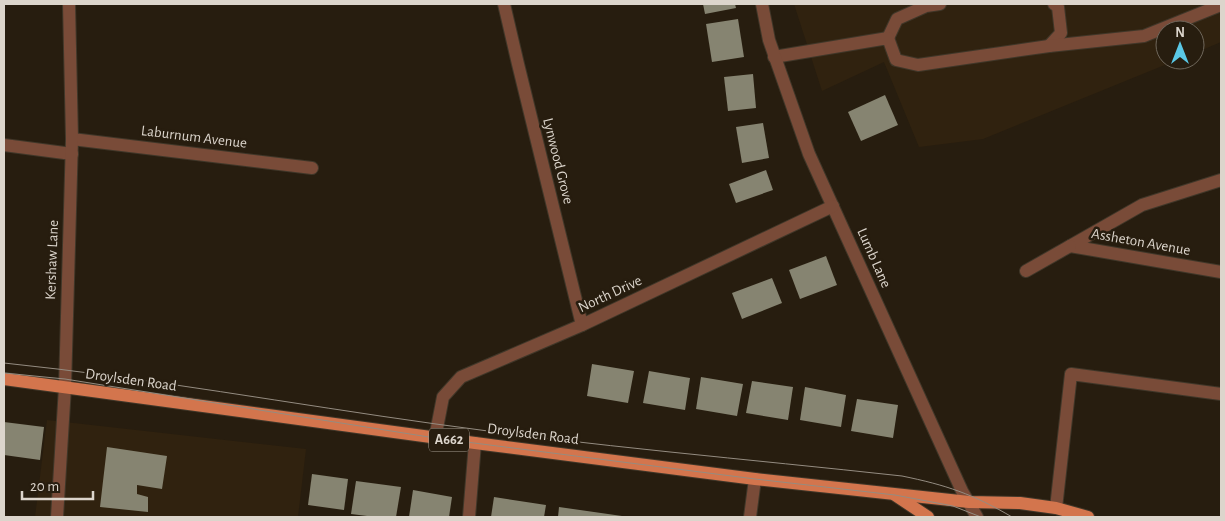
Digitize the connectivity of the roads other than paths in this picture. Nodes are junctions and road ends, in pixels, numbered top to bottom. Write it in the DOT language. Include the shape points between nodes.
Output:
graph roads {
  1 [pos="69,4"];
  2 [pos="504,4"];
  3 [pos="762,4"];
  4 [pos="940,4"];
  5 [pos="1054,4"];
  6 [pos="1221,5"];
  7 [pos="888,38"];
  8 [pos="1048,46"];
  9 [pos="774,57"];
  10 [pos="72,139"];
  11 [pos="4,145"];
  12 [pos="72,154"];
  13 [pos="312,168"];
  14 [pos="1221,180"];
  15 [pos="833,206"];
  16 [pos="1070,246"];
  17 [pos="1026,271"];
  18 [pos="1221,272"];
  19 [pos="582,325"];
  20 [pos="4,379"];
  21 [pos="65,387"];
  22 [pos="1221,394"];
  23 [pos="435,438"];
  24 [pos="475,443"];
  25 [pos="755,479"];
  26 [pos="895,495"];
  27 [pos="969,502"];
  28 [pos="1056,508"];
  29 [pos="57,517"];
  30 [pos="469,517"];
  31 [pos="750,517"];
  32 [pos="928,517"];
  33 [pos="977,517"];
  34 [pos="1088,517"];
  1 -- 10 [label="street, Kershaw Lane"];
  2 -- 19 [label="street, Lynwood Grove"];
  3 -- 9 [label="street, Lumb Lane"];
  4 -- 7 [label="street" via="926,6 897,19"];
  5 -- 8 [label="street" via="1058,7 1061,33"];
  6 -- 8 [label="street" via="1144,36"];
  7 -- 8 [label="street" via="896,60 918,65"];
  7 -- 9 [label="street"];
  9 -- 15 [label="street, Lumb Lane" via="809,154"];
  10 -- 12 [label="street, Kershaw Lane"];
  10 -- 13 [label="street, Laburnum Avenue"];
  11 -- 12 [label="street"];
  12 -- 21 [label="street, Kershaw Lane"];
  14 -- 16 [label="street, Assheton Avenue" via="1142,205"];
  15 -- 19 [label="street, North Drive"];
  15 -- 27 [label="street, Lumb Lane"];
  16 -- 17 [label="street"];
  16 -- 18 [label="street, Assheton Avenue"];
  19 -- 23 [label="street, North Drive" via="461,377 443,397"];
  20 -- 21 [label="main road, Droylsden Road / A662"];
  21 -- 23 [label="main road, Droylsden Road / A662"];
  21 -- 29 [label="street, Kershaw Lane"];
  22 -- 28 [label="street" via="1071,374"];
  23 -- 24 [label="main road, Droylsden Road / A662"];
  24 -- 25 [label="main road, Droylsden Road / A662"];
  24 -- 30 [label="street"];
  25 -- 26 [label="main road, Droylsden Road / A662"];
  25 -- 31 [label="street"];
  26 -- 27 [label="main road, Droylsden Road / A662"];
  26 -- 32 [label="main road"];
  27 -- 28 [label="main road, Droylsden Road" via="1020,503"];
  27 -- 33 [label="street, Lumb Lane"];
  28 -- 34 [label="main road, Droylsden Road"];
}
